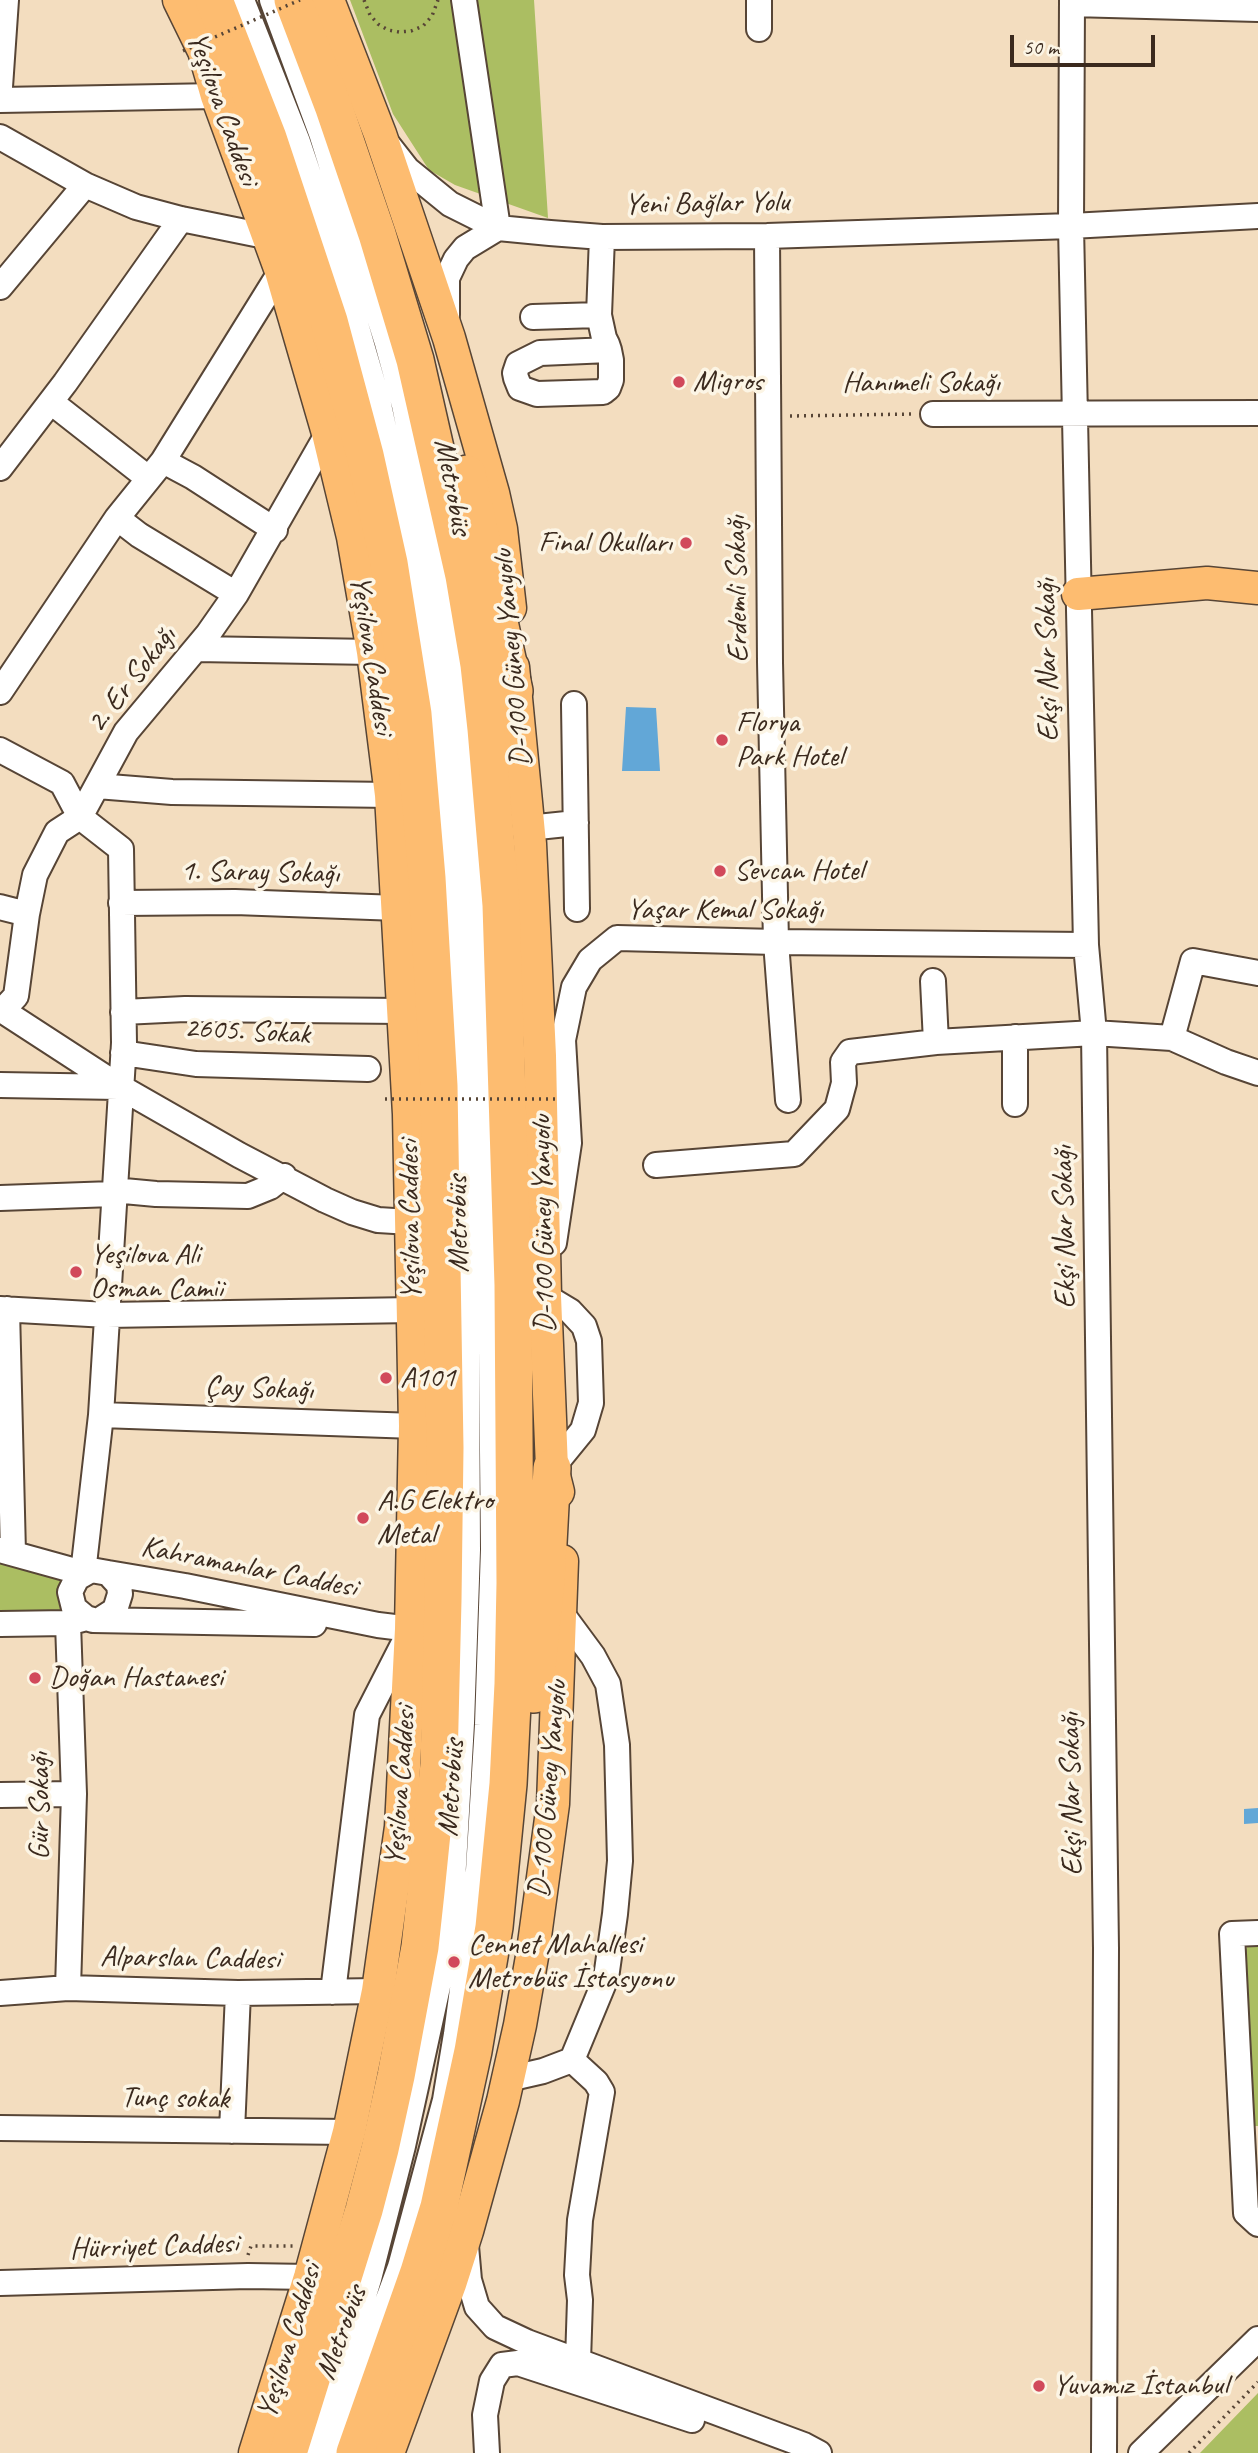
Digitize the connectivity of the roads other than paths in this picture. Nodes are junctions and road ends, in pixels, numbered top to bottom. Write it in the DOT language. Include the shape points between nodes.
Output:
graph roads {
  1 [pos="6,0"];
  2 [pos="179,0"];
  3 [pos="214,0"];
  4 [pos="242,0"];
  5 [pos="272,0"];
  6 [pos="293,0"];
  7 [pos="328,0"];
  8 [pos="464,0"];
  9 [pos="759,0"];
  10 [pos="1072,2"];
  11 [pos="1258,9"];
  12 [pos="759,29"];
  13 [pos="0,88"];
  14 [pos="217,96"];
  15 [pos="0,100"];
  16 [pos="380,134"];
  17 [pos="0,137"];
  18 [pos="85,185"];
  19 [pos="1258,216"];
  20 [pos="181,219"];
  21 [pos="1071,226"];
  22 [pos="498,228"];
  23 [pos="767,236"];
  24 [pos="270,237"];
  25 [pos="602,237"];
  26 [pos="281,271"];
  27 [pos="0,287"];
  28 [pos="394,289"];
  29 [pos="599,315"];
  30 [pos="533,317"];
  31 [pos="449,338"];
  32 [pos="609,350"];
  33 [pos="51,402"];
  34 [pos="1258,413"];
  35 [pos="933,414"];
  36 [pos="1075,414"];
  37 [pos="328,433"];
  38 [pos="0,468"];
  39 [pos="156,470"];
  40 [pos="117,518"];
  41 [pos="275,530"];
  42 [pos="1258,588"];
  43 [pos="236,594"];
  44 [pos="1078,594"];
  45 [pos="196,649"];
  46 [pos="373,652"];
  47 [pos="514,691"];
  48 [pos="0,692"];
  49 [pos="574,704"];
  50 [pos="0,750"];
  51 [pos="97,786"];
  52 [pos="391,795"];
  53 [pos="79,817"];
  54 [pos="576,823"];
  55 [pos="528,828"];
  56 [pos="121,903"];
  57 [pos="0,907"];
  58 [pos="398,908"];
  59 [pos="577,909"];
  60 [pos="27,914"];
  61 [pos="776,942"];
  62 [pos="1086,944"];
  63 [pos="1258,973"];
  64 [pos="933,981"];
  65 [pos="1,1010"];
  66 [pos="403,1011"];
  67 [pos="123,1012"];
  68 [pos="1094,1032"];
  69 [pos="1015,1037"];
  70 [pos="1172,1038"];
  71 [pos="936,1042"];
  72 [pos="123,1053"];
  73 [pos="368,1069"];
  74 [pos="1258,1073"];
  75 [pos="0,1085"];
  76 [pos="120,1087"];
  77 [pos="788,1100"];
  78 [pos="1015,1104"];
  79 [pos="656,1165"];
  80 [pos="284,1176"];
  81 [pos="113,1192"];
  82 [pos="0,1198"];
  83 [pos="410,1222"];
  84 [pos="545,1296"];
  85 [pos="3,1309"];
  86 [pos="413,1310"];
  87 [pos="107,1315"];
  88 [pos="101,1415"];
  89 [pos="415,1426"];
  90 [pos="552,1468"];
  91 [pos="7,1551"];
  92 [pos="83,1573"];
  93 [pos="108,1573"];
  94 [pos="562,1614"];
  95 [pos="85,1620"];
  96 [pos="0,1624"];
  97 [pos="378,1625"];
  98 [pos="411,1629"];
  99 [pos="74,1794"];
  100 [pos="0,1795"];
  101 [pos="1258,1933"];
  102 [pos="489,1959"];
  103 [pos="68,1988"];
  104 [pos="378,1991"];
  105 [pos="333,1992"];
  106 [pos="0,1993"];
  107 [pos="238,1993"];
  108 [pos="572,2060"];
  109 [pos="508,2079"];
  110 [pos="0,2128"];
  111 [pos="232,2131"];
  112 [pos="349,2132"];
  113 [pos="1251,2154"];
  114 [pos="1258,2224"];
  115 [pos="467,2231"];
  116 [pos="310,2277"];
  117 [pos="0,2283"];
  118 [pos="1258,2339"];
  119 [pos="578,2361"];
  120 [pos="277,2383"];
  121 [pos="244,2453"];
  122 [pos="255,2453"];
  123 [pos="288,2453"];
  124 [pos="316,2453"];
  125 [pos="331,2453"];
  126 [pos="355,2453"];
  127 [pos="388,2453"];
  128 [pos="487,2453"];
  129 [pos="792,2453"];
  130 [pos="819,2453"];
  131 [pos="1104,2453"];
  132 [pos="1141,2453"];
  1 -- 13 [label="street"];
  2 -- 14 [label="main road, Yeşilova Caddesi" via="204,51"];
  3 -- 123 [label="highway" via="268,138 329,321 389,563 413,714 439,1086 444,1545 439,1764 420,1947 364,2210"];
  4 -- 124 [label="street, Metrobüs" via="336,255 378,400 399,496 424,630 443,792 460,966 466,1154 468,1550 452,1900 403,2146 369,2279"];
  5 -- 125 [label="street, Metrobüs" via="321,133 387,342 435,561 455,688 470,839 489,1153 493,1549 478,1870 445,2100 400,2267"];
  6 -- 28 [label="highway"];
  7 -- 16 [label="main road, D-100 Güney Yanyolu"];
  8 -- 22 [label="street"];
  9 -- 12 [label="street"];
  10 -- 11 [label="street"];
  10 -- 21 [label="street, Ekşi Nar Sokağı"];
  14 -- 15 [label="street"];
  14 -- 24 [label="main road, Yeşilova Caddesi"];
  16 -- 22 [label="street, Yeni Bağlar Yolu" via="424,185"];
  16 -- 31 [label="main road, D-100 Güney Yanyolu"];
  17 -- 18 [label="street"];
  18 -- 20 [label="street" via="136,207"];
  18 -- 27 [label="street"];
  19 -- 21 [label="street, Yeni Bağlar Yolu"];
  20 -- 24 [label="street"];
  20 -- 33 [label="street"];
  21 -- 23 [label="street, Yeni Bağlar Yolu"];
  21 -- 36 [label="street, Ekşi Nar Sokağı"];
  22 -- 25 [label="street, Yeni Bağlar Yolu"];
  22 -- 31 [label="street" via="465,248 447,278"];
  23 -- 25 [label="street, Yeni Bağlar Yolu"];
  23 -- 61 [label="street, Erdemli Sokağı"];
  24 -- 26 [label="main road, Yeşilova Caddesi"];
  25 -- 29 [label="street"];
  26 -- 37 [label="main road, Yeşilova Caddesi"];
  26 -- 39 [label="street"];
  28 -- 47 [label="highway" via="412,316 438,376 463,457"];
  28 -- 102 [label="highway" via="419,373 464,576 479,665 501,905 513,1285 515,1583 508,1784"];
  29 -- 30 [label="street"];
  29 -- 32 [label="street"];
  31 -- 47 [label="main road, D-100 Güney Yanyolu" via="501,528"];
  33 -- 38 [label="street"];
  33 -- 39 [label="street"];
  34 -- 36 [label="street, Hanımeli Sokağı"];
  35 -- 36 [label="street, Hanımeli Sokağı"];
  36 -- 44 [label="street, Ekşi Nar Sokağı"];
  37 -- 41 [label="street, 2. Er Sokağı"];
  37 -- 46 [label="main road, Yeşilova Caddesi" via="353,537"];
  39 -- 40 [label="street"];
  39 -- 41 [label="street" via="193,477"];
  40 -- 43 [label="street"];
  40 -- 48 [label="street"];
  41 -- 43 [label="street, 2. Er Sokağı"];
  42 -- 44 [label="main road" via="1207,583"];
  43 -- 45 [label="street, 2. Er Sokağı"];
  44 -- 62 [label="street, Ekşi Nar Sokağı"];
  45 -- 46 [label="street"];
  45 -- 51 [label="street, 2. Er Sokağı" via="125,732"];
  46 -- 52 [label="main road, Yeşilova Caddesi"];
  47 -- 55 [label="main road, D-100 Güney Yanyolu"];
  49 -- 54 [label="street"];
  50 -- 53 [label="street" via="62,783"];
  51 -- 52 [label="street" via="172,792"];
  51 -- 53 [label="street, 2. Er Sokağı"];
  52 -- 58 [label="main road, Yeşilova Caddesi"];
  53 -- 56 [label="street" via="121,849"];
  53 -- 60 [label="street, 2. Er Sokağı" via="57,832 35,875"];
  54 -- 55 [label="street"];
  54 -- 59 [label="street"];
  55 -- 84 [label="main road, D-100 Güney Yanyolu" via="540,1056"];
  56 -- 58 [label="street, 1. Saray Sokağı"];
  56 -- 67 [label="street"];
  57 -- 60 [label="street"];
  58 -- 66 [label="main road, Yeşilova Caddesi"];
  60 -- 65 [label="street, 2. Er Sokağı" via="16,996"];
  61 -- 62 [label="street, Yaşar Kemal Sokağı"];
  61 -- 77 [label="street, Erdemli Sokağı"];
  61 -- 84 [label="street, Yaşar Kemal Sokağı" via="617,938 590,960 573,987 563,1040 569,1143"];
  62 -- 68 [label="street, Ekşi Nar Sokağı"];
  63 -- 70 [label="street" via="1193,961"];
  64 -- 71 [label="street"];
  65 -- 76 [label="street"];
  66 -- 67 [label="street"];
  66 -- 83 [label="main road, Yeşilova Caddesi"];
  67 -- 72 [label="street"];
  68 -- 69 [label="street"];
  68 -- 70 [label="street"];
  68 -- 131 [label="street, Ekşi Nar Sokağı" via="1106,1948"];
  69 -- 71 [label="street"];
  69 -- 78 [label="street"];
  70 -- 74 [label="street"];
  71 -- 79 [label="street" via="850,1052 844,1062 837,1109 794,1154"];
  72 -- 73 [label="street, 2605. Sokak" via="196,1064"];
  72 -- 76 [label="street"];
  75 -- 76 [label="street"];
  76 -- 80 [label="street"];
  76 -- 81 [label="street"];
  80 -- 81 [label="street" via="248,1196"];
  80 -- 83 [label="street" via="352,1212"];
  81 -- 82 [label="street"];
  81 -- 87 [label="street"];
  83 -- 86 [label="main road, Yeşilova Caddesi"];
  84 -- 90 [label="main road, D-100 Güney Yanyolu"];
  84 -- 90 [label="street" via="584,1325 589,1341 591,1403 583,1430"];
  85 -- 87 [label="street"];
  85 -- 91 [label="street"];
  86 -- 87 [label="street"];
  86 -- 89 [label="main road, Yeşilova Caddesi"];
  87 -- 88 [label="street"];
  88 -- 89 [label="street, Çay Sokağı"];
  88 -- 92 [label="street"];
  89 -- 98 [label="main road, Yeşilova Caddesi"];
  90 -- 94 [label="main road, D-100 Güney Yanyolu" via="562,1510"];
  90 -- 102 [label="highway" via="527,1784 513,1879"];
  91 -- 92 [label="street"];
  92 -- 93 [label="street"];
  92 -- 95 [label="street" via="70,1592 74,1608"];
  93 -- 95 [label="street" via="120,1594 116,1610"];
  93 -- 97 [label="street, Kahramanlar Caddesi"];
  94 -- 108 [label="street" via="608,1684 617,1745 620,1861 606,1978"];
  94 -- 109 [label="main road, D-100 Güney Yanyolu" via="553,1804 533,1951"];
  95 -- 96 [label="street"];
  95 -- 97 [label="street"];
  95 -- 99 [label="street, Gür Sokağı"];
  97 -- 98 [label="street"];
  98 -- 104 [label="main road, Yeşilova Caddesi" via="401,1826"];
  98 -- 105 [label="street" via="367,1715"];
  99 -- 100 [label="street"];
  99 -- 103 [label="street, Gür Sokağı"];
  101 -- 113 [label="street" via="1232,1934"];
  102 -- 126 [label="highway" via="439,2207"];
  103 -- 106 [label="street, Alparslan Caddesi"];
  103 -- 107 [label="street, Alparslan Caddesi"];
  104 -- 105 [label="street, Alparslan Caddesi"];
  104 -- 112 [label="main road, Yeşilova Caddesi"];
  105 -- 107 [label="street, Alparslan Caddesi"];
  107 -- 111 [label="street"];
  108 -- 109 [label="street"];
  108 -- 119 [label="street" via="602,2092 580,2220"];
  109 -- 115 [label="main road, D-100 Güney Yanyolu"];
  110 -- 111 [label="street, Tunç sokak"];
  111 -- 112 [label="street, Tunç sokak"];
  112 -- 116 [label="main road, Yeşilova Caddesi"];
  113 -- 114 [label="street" via="1246,2213"];
  115 -- 119 [label="street" via="469,2280 477,2307 495,2327"];
  115 -- 127 [label="main road, D-100 Güney Yanyolu"];
  116 -- 117 [label="street, Hürriyet Caddesi"];
  116 -- 120 [label="main road, Yeşilova Caddesi"];
  118 -- 132 [label="street"];
  119 -- 130 [label="street"];
  120 -- 121 [label="street"];
  120 -- 122 [label="main road, Yeşilova Caddesi"];
  128 -- 129 [label="street" via="485,2415 492,2381 502,2365 518,2363"];
}
